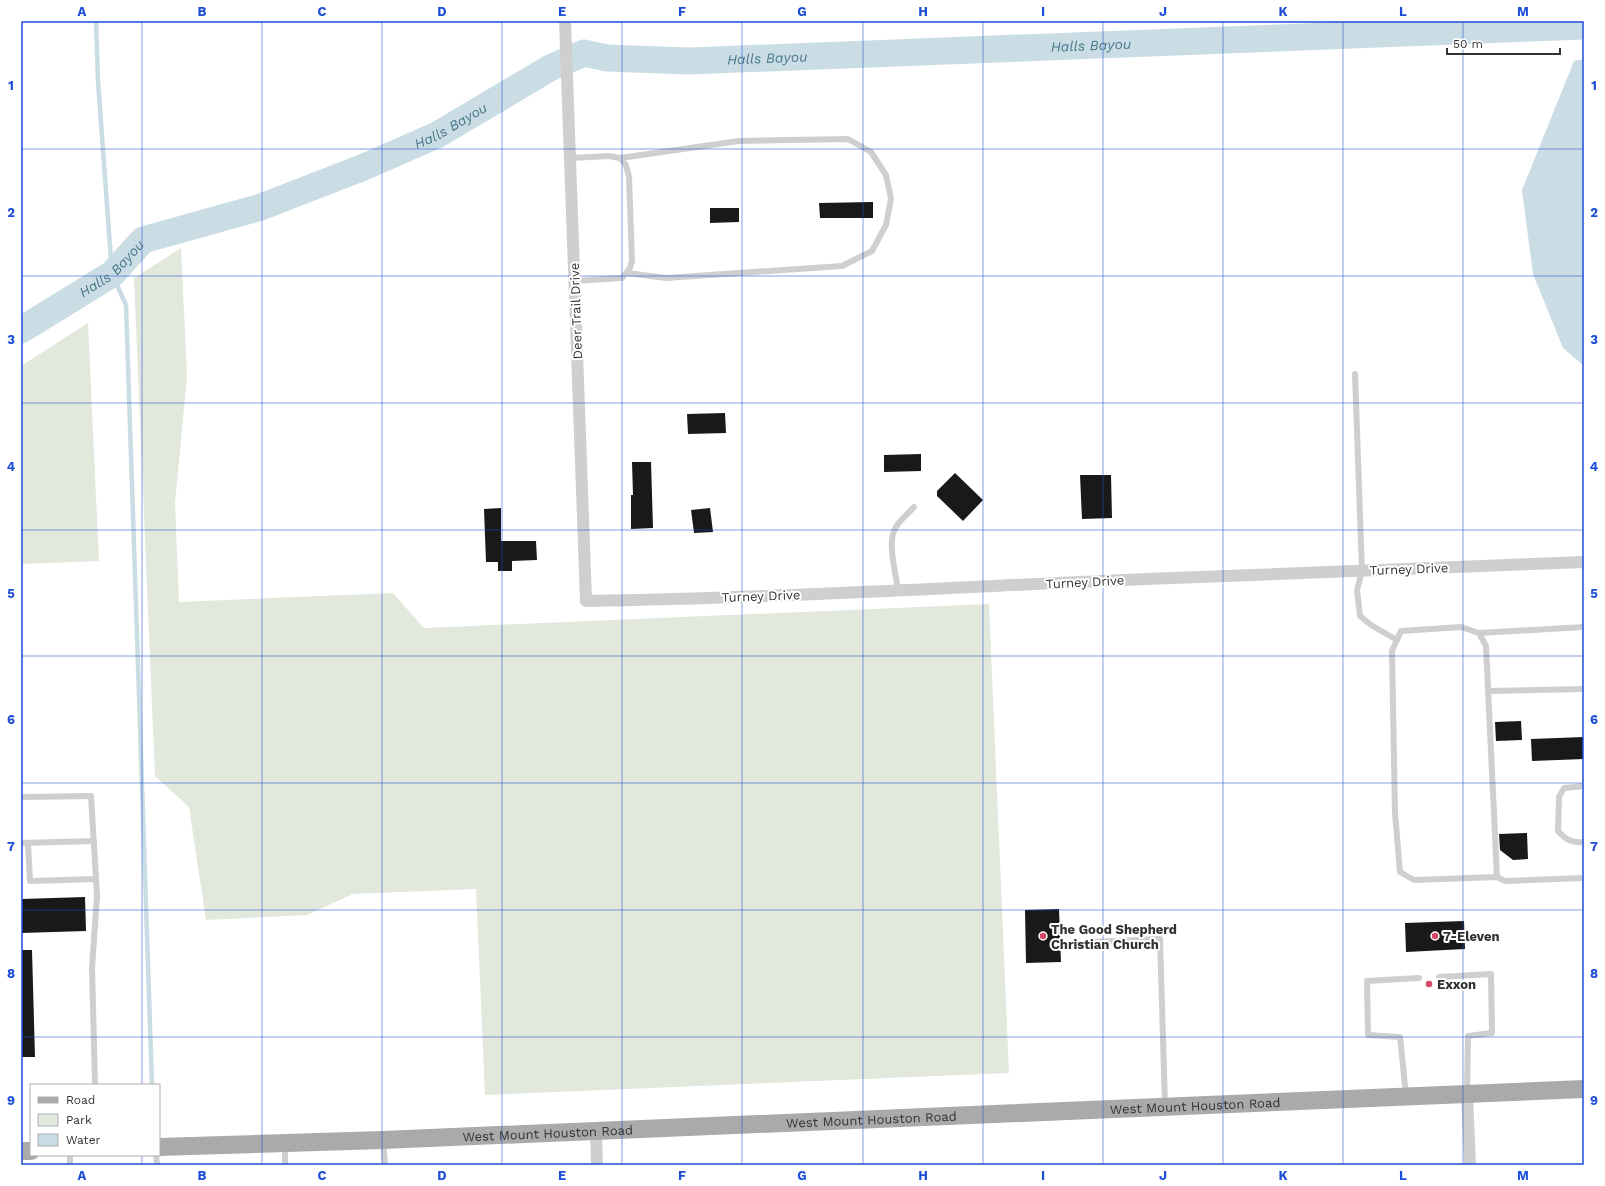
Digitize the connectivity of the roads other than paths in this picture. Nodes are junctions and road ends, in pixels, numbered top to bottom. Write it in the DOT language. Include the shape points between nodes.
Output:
graph roads {
  1 [pos="565,21"];
  2 [pos="571,158"];
  3 [pos="620,158"];
  4 [pos="627,273"];
  5 [pos="575,281"];
  6 [pos="1355,374"];
  7 [pos="914,508"];
  8 [pos="1584,562"];
  9 [pos="1362,571"];
  10 [pos="898,590"];
  11 [pos="586,601"];
  12 [pos="1584,627"];
  13 [pos="1479,633"];
  14 [pos="1397,640"];
  15 [pos="1584,689"];
  16 [pos="1488,691"];
  17 [pos="1584,786"];
  18 [pos="21,797"];
  19 [pos="94,841"];
  20 [pos="1584,842"];
  21 [pos="21,843"];
  22 [pos="28,843"];
  23 [pos="1497,877"];
  24 [pos="1584,878"];
  25 [pos="96,879"];
  26 [pos="1090,942"];
  27 [pos="1439,977"];
  28 [pos="1418,978"];
  29 [pos="95,1084"];
  30 [pos="1584,1089"];
  31 [pos="1467,1094"];
  32 [pos="1406,1096"];
  33 [pos="1165,1107"];
  34 [pos="596,1131"];
  35 [pos="383,1140"];
  36 [pos="284,1143"];
  37 [pos="160,1147"];
  38 [pos="285,1165"];
  39 [pos="385,1165"];
  40 [pos="597,1165"];
  41 [pos="1470,1165"];
  1 -- 2 [label="street, Deer Trail Drive"];
  2 -- 3 [label="lane"];
  2 -- 5 [label="street, Deer Trail Drive"];
  3 -- 4 [label="lane" via="626,165 629,177 632,260"];
  3 -- 4 [label="lane" via="739,141 848,139 871,152 886,175 891,199 886,225 872,251 842,266 666,278"];
  4 -- 5 [label="lane" via="622,278"];
  5 -- 11 [label="street, Deer Trail Drive"];
  6 -- 9 [label="lane"];
  7 -- 10 [label="lane" via="894,531 892,544"];
  8 -- 9 [label="street, Turney Drive"];
  9 -- 10 [label="street, Turney Drive"];
  9 -- 14 [label="lane" via="1357,590 1360,616"];
  10 -- 11 [label="street, Turney Drive"];
  12 -- 13 [label="lane"];
  13 -- 14 [label="lane" via="1461,627 1401,631"];
  13 -- 16 [label="lane" via="1486,646"];
  14 -- 23 [label="lane" via="1392,651 1392,659 1400,872 1414,880"];
  15 -- 16 [label="lane"];
  16 -- 23 [label="lane"];
  17 -- 20 [label="lane" via="1564,788 1559,797 1558,832 1566,839"];
  18 -- 19 [label="lane" via="91,796"];
  19 -- 22 [label="lane"];
  19 -- 25 [label="lane"];
  21 -- 22 [label="lane"];
  22 -- 25 [label="lane" via="30,881"];
  23 -- 24 [label="lane" via="1504,881"];
  25 -- 29 [label="lane" via="92,968"];
  26 -- 33 [label="lane" via="1160,939"];
  27 -- 31 [label="lane" via="1491,974 1492,1033 1468,1036"];
  28 -- 32 [label="lane" via="1367,980 1368,1035 1400,1036"];
  30 -- 31 [label="main road, West Mount Houston Road"];
  31 -- 32 [label="main road, West Mount Houston Road"];
  31 -- 41 [label="street"];
  32 -- 33 [label="main road, West Mount Houston Road"];
  33 -- 34 [label="main road, West Mount Houston Road"];
  34 -- 35 [label="main road, West Mount Houston Road"];
  34 -- 40 [label="street"];
  35 -- 36 [label="main road, West Mount Houston Road"];
  35 -- 39 [label="lane"];
  36 -- 37 [label="main road, West Mount Houston Road"];
  36 -- 38 [label="lane"];
}
